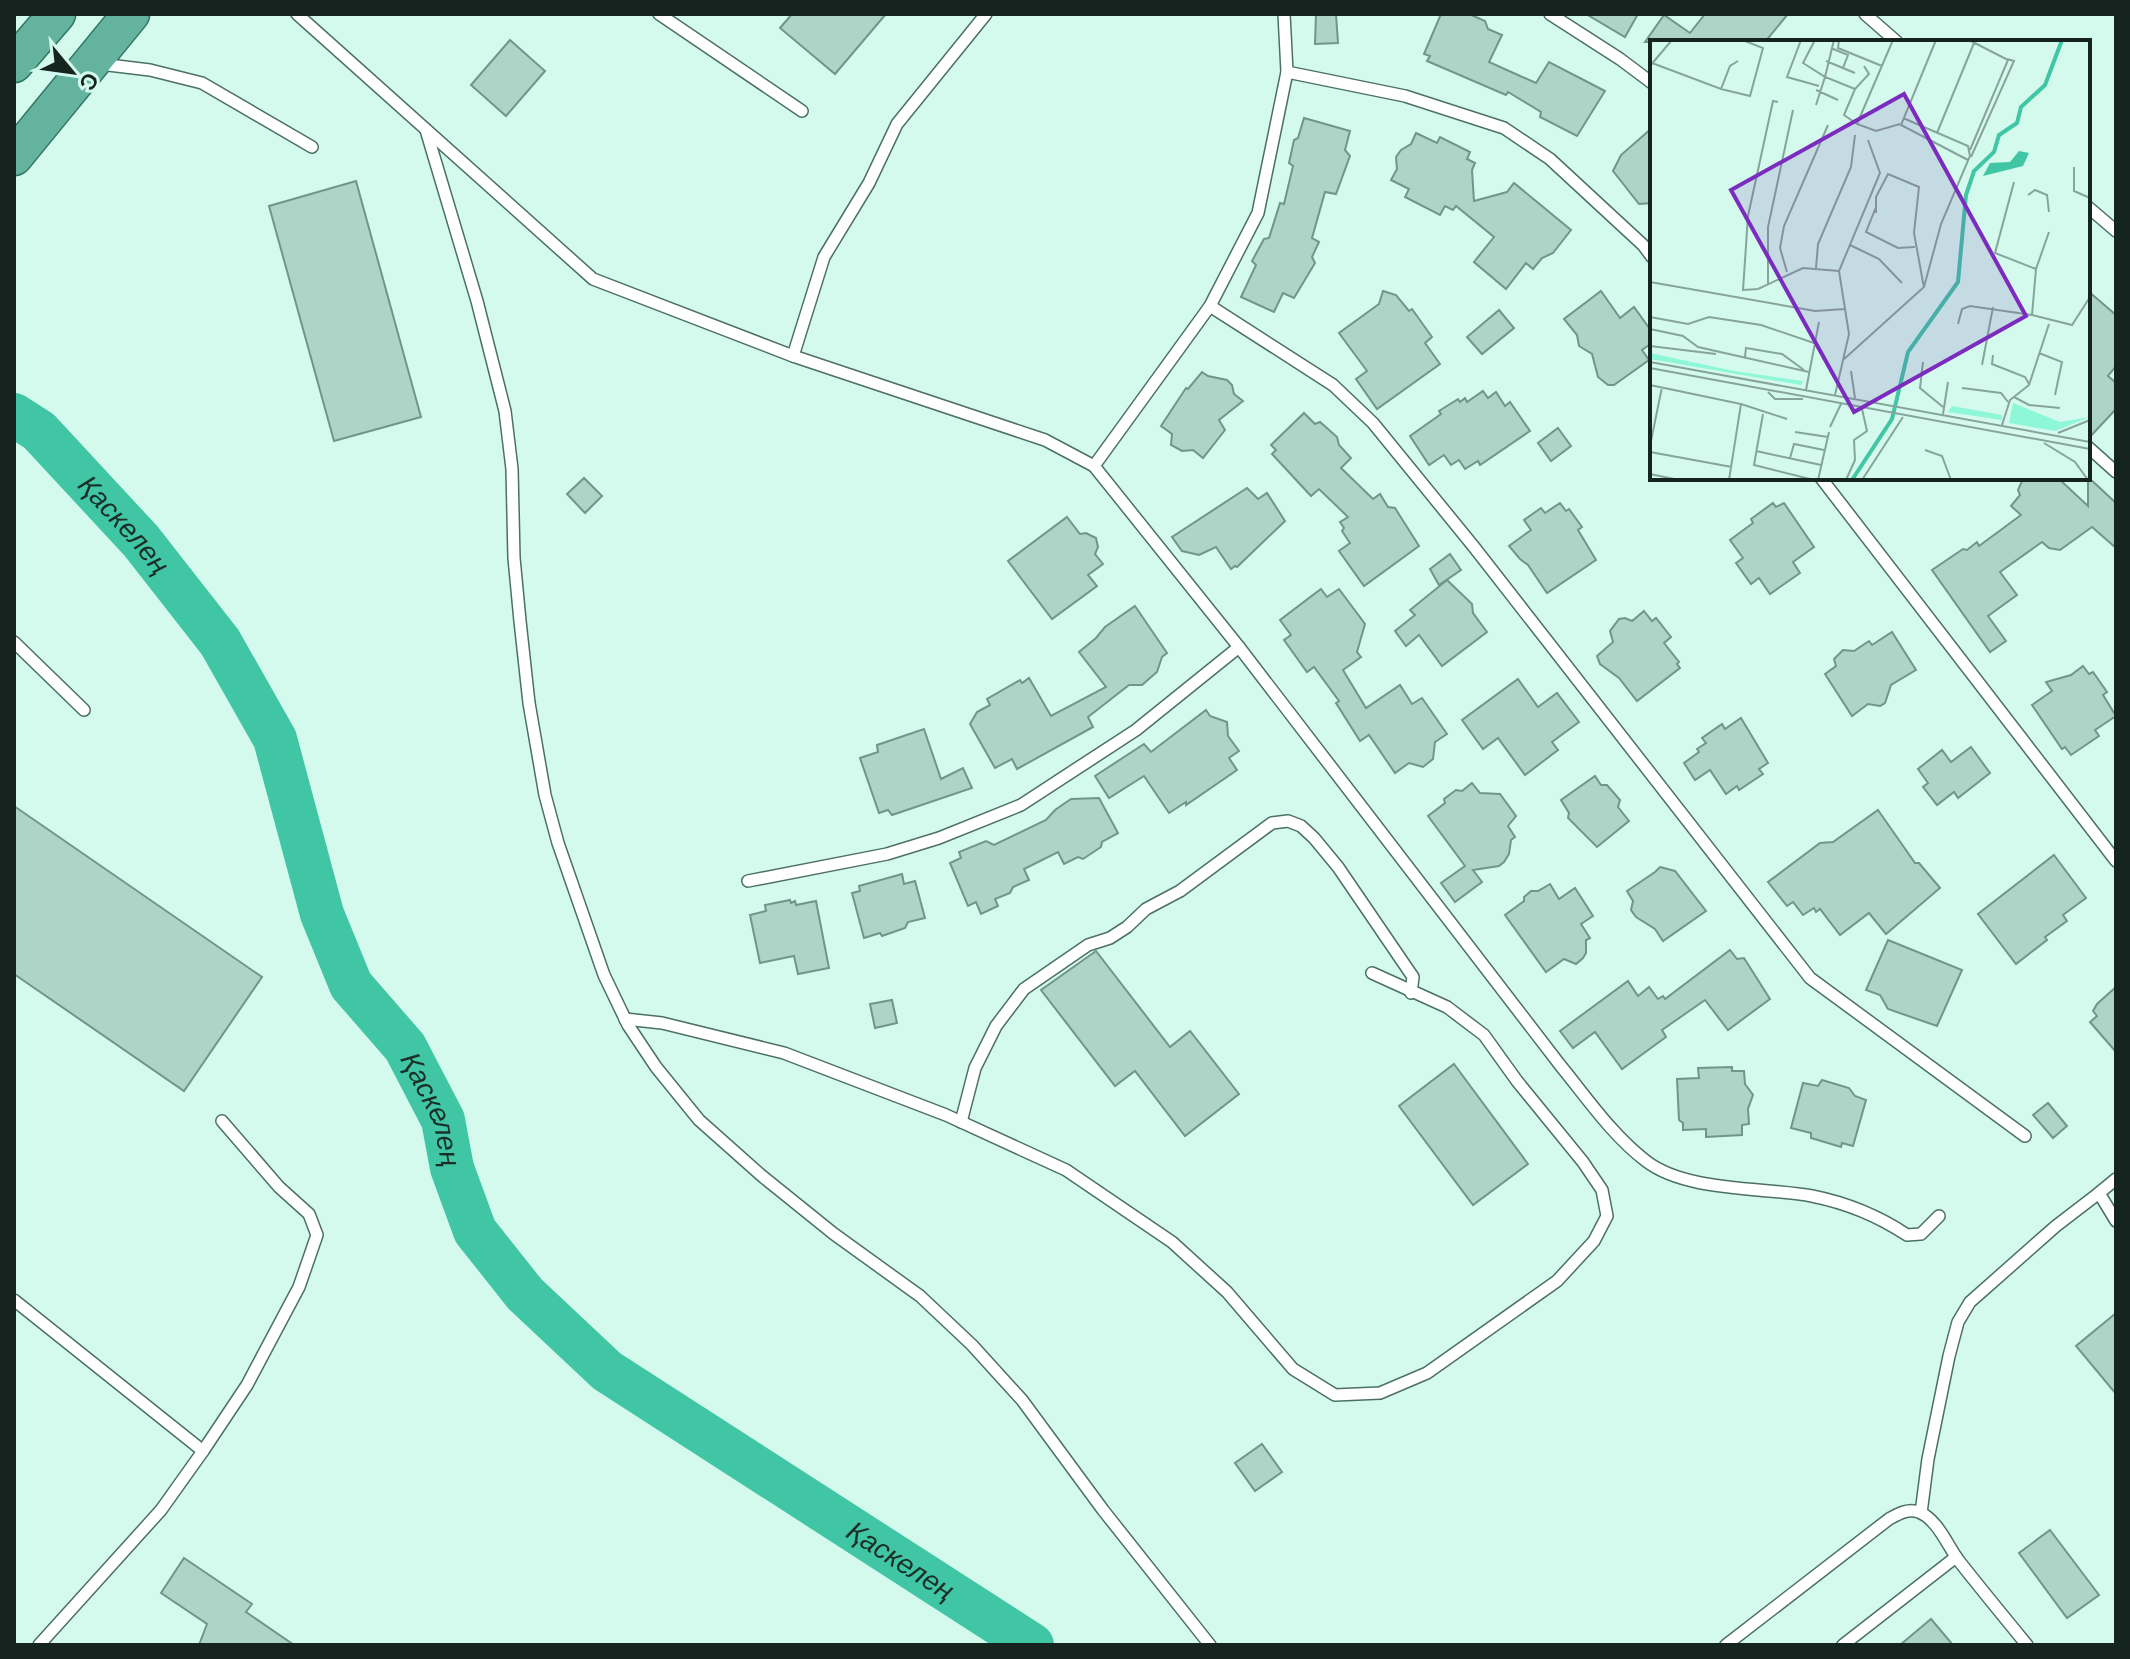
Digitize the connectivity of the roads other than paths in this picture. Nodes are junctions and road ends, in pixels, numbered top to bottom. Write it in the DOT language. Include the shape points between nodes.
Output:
graph roads {
  1 [pos="57,14"];
  2 [pos="131,14"];
  3 [pos="297,14"];
  4 [pos="659,14"];
  5 [pos="986,14"];
  6 [pos="1284,14"];
  7 [pos="1550,14"];
  8 [pos="1865,14"];
  9 [pos="1895,40"];
  10 [pos="92,63"];
  11 [pos="14,64"];
  12 [pos="1287,72"];
  13 [pos="1650,82"];
  14 [pos="802,111"];
  15 [pos="425,130"];
  16 [pos="312,147"];
  17 [pos="14,157"];
  18 [pos="2090,211"];
  19 [pos="2116,231"];
  20 [pos="1650,254"];
  21 [pos="1210,306"];
  22 [pos="793,356"];
  23 [pos="2090,449"];
  24 [pos="1094,466"];
  25 [pos="2116,472"];
  26 [pos="1823,480"];
  27 [pos="14,642"];
  28 [pos="1239,647"];
  29 [pos="84,710"];
  30 [pos="2116,861"];
  31 [pos="748,881"];
  32 [pos="1372,973"];
  33 [pos="1411,993"];
  34 [pos="625,1019"];
  35 [pos="222,1121"];
  36 [pos="961,1122"];
  37 [pos="2025,1136"];
  38 [pos="2116,1179"];
  39 [pos="2099,1193"];
  40 [pos="1939,1216"];
  41 [pos="2116,1221"];
  42 [pos="14,1300"];
  43 [pos="203,1451"];
  44 [pos="1921,1513"];
  45 [pos="1956,1557"];
  46 [pos="39,1645"];
  47 [pos="1210,1645"];
  48 [pos="1726,1645"];
  49 [pos="1843,1645"];
  50 [pos="2027,1645"];
  1 -- 11 [label="highway"];
  2 -- 10 [label="highway"];
  3 -- 15 [label="lane"];
  4 -- 14 [label="lane"];
  5 -- 22 [label="lane" via="897,124 824,257"];
  6 -- 12 [label="lane"];
  7 -- 13 [label="lane"];
  8 -- 9 [label="lane"];
  10 -- 16 [label="lane" via="202,83"];
  10 -- 17 [label="highway"];
  12 -- 20 [label="lane" via="1405,96 1504,128 1550,159"];
  12 -- 21 [label="lane" via="1258,213"];
  15 -- 22 [label="lane" via="593,279"];
  15 -- 34 [label="lane" via="505,411 520,621 545,795 604,975"];
  18 -- 19 [label="lane"];
  21 -- 24 [label="lane"];
  21 -- 37 [label="lane" via="1333,385 1373,423 1810,978"];
  22 -- 24 [label="lane" via="1045,440"];
  23 -- 25 [label="lane"];
  24 -- 28 [label="lane"];
  26 -- 30 [label="lane"];
  27 -- 29 [label="lane"];
  28 -- 31 [label="lane" via="1136,730 1021,805 887,854"];
  28 -- 40 [label="lane" via="1560,1065 1614,1132 1648,1163 1728,1188 1809,1196 1855,1207 1907,1235 1921,1234"];
  32 -- 33 [label="lane"];
  33 -- 36 [label="lane" via="1413,977 1338,867 1301,826 1272,823 1127,927 1088,945 1024,989 996,1026 975,1068"];
  33 -- 36 [label="lane" via="1447,1007 1484,1035 1583,1162 1602,1190 1607,1216 1594,1241 1557,1281 1427,1373 1380,1393 1335,1395 1293,1369 1227,1292 1172,1242 1066,1170"];
  34 -- 36 [label="lane" via="784,1053"];
  34 -- 47 [label="lane" via="699,1120 834,1234 920,1296 972,1345 1022,1400"];
  35 -- 43 [label="lane" via="309,1214 317,1235 299,1287 247,1385"];
  38 -- 39 [label="lane"];
  39 -- 41 [label="lane"];
  39 -- 44 [label="lane" via="1970,1302 1958,1322"];
  42 -- 43 [label="lane"];
  43 -- 46 [label="lane" via="161,1510"];
  44 -- 45 [label="lane" via="1935,1524"];
  44 -- 48 [label="lane" via="1902,1512 1889,1519"];
  45 -- 49 [label="lane"];
  45 -- 50 [label="lane"];
}
